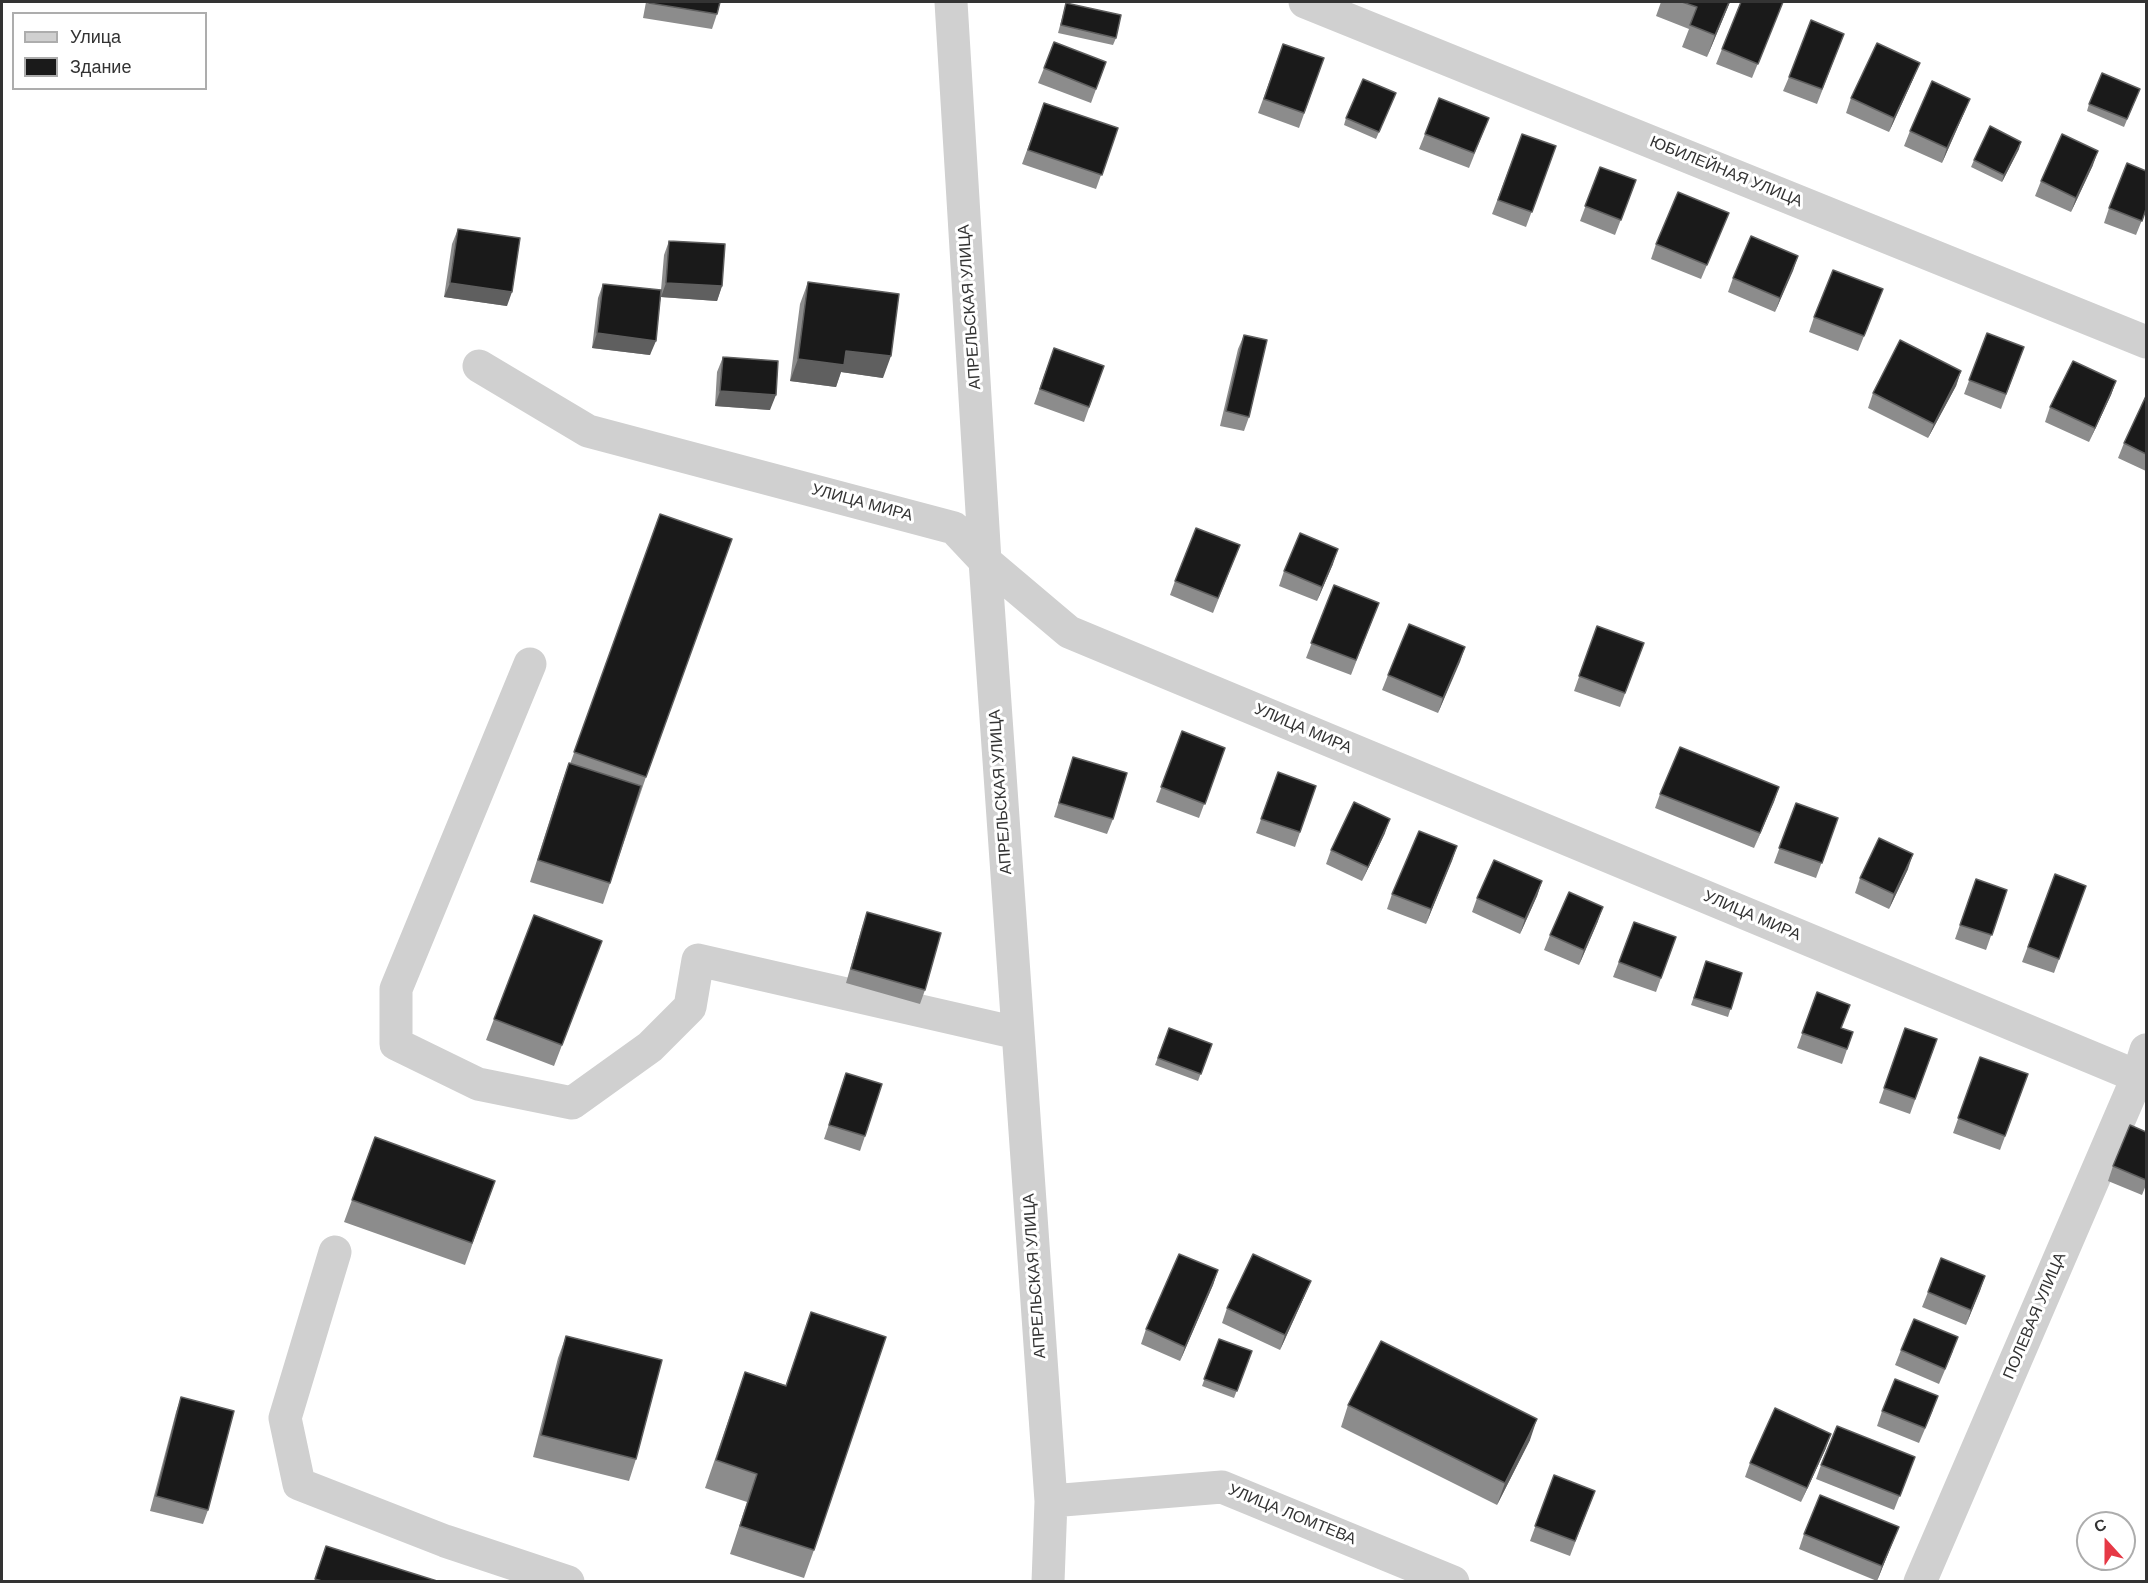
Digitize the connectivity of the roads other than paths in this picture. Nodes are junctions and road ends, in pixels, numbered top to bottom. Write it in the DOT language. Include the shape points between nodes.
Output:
graph roads {
  1 [pos="951,2"];
  2 [pos="1305,2"];
  3 [pos="2146,342"];
  4 [pos="479,366"];
  5 [pos="985,561"];
  6 [pos="530,664"];
  7 [pos="1017,1033"];
  8 [pos="2144,1069"];
  9 [pos="335,1252"];
  10 [pos="1051,1501"];
  11 [pos="568,1581"];
  12 [pos="1048,1581"];
  13 [pos="1453,1581"];
  14 [pos="1920,1581"];
  1 -- 5 [label="street, АПРЕЛЬСКАЯ УЛИЦА"];
  2 -- 3 [label="street, ЮБИЛЕЙНАЯ УЛИЦА"];
  4 -- 5 [label="street, УЛИЦА МИРА" via="588,431 954,528"];
  5 -- 7 [label="street, АПРЕЛЬСКАЯ УЛИЦА"];
  5 -- 8 [label="street, УЛИЦА МИРА" via="1069,632"];
  6 -- 7 [label="street" via="396,989 396,1044 478,1084 572,1103 651,1047 690,1007 698,960"];
  7 -- 10 [label="street, АПРЕЛЬСКАЯ УЛИЦА"];
  8 -- 14 [label="street, ПОЛЕВАЯ УЛИЦА"];
  9 -- 11 [label="street" via="285,1418 299,1484"];
  10 -- 12 [label="street, АПРЕЛЬСКАЯ УЛИЦА"];
  10 -- 13 [label="street, УЛИЦА ЛОМТЕВА" via="1222,1487"];
}
